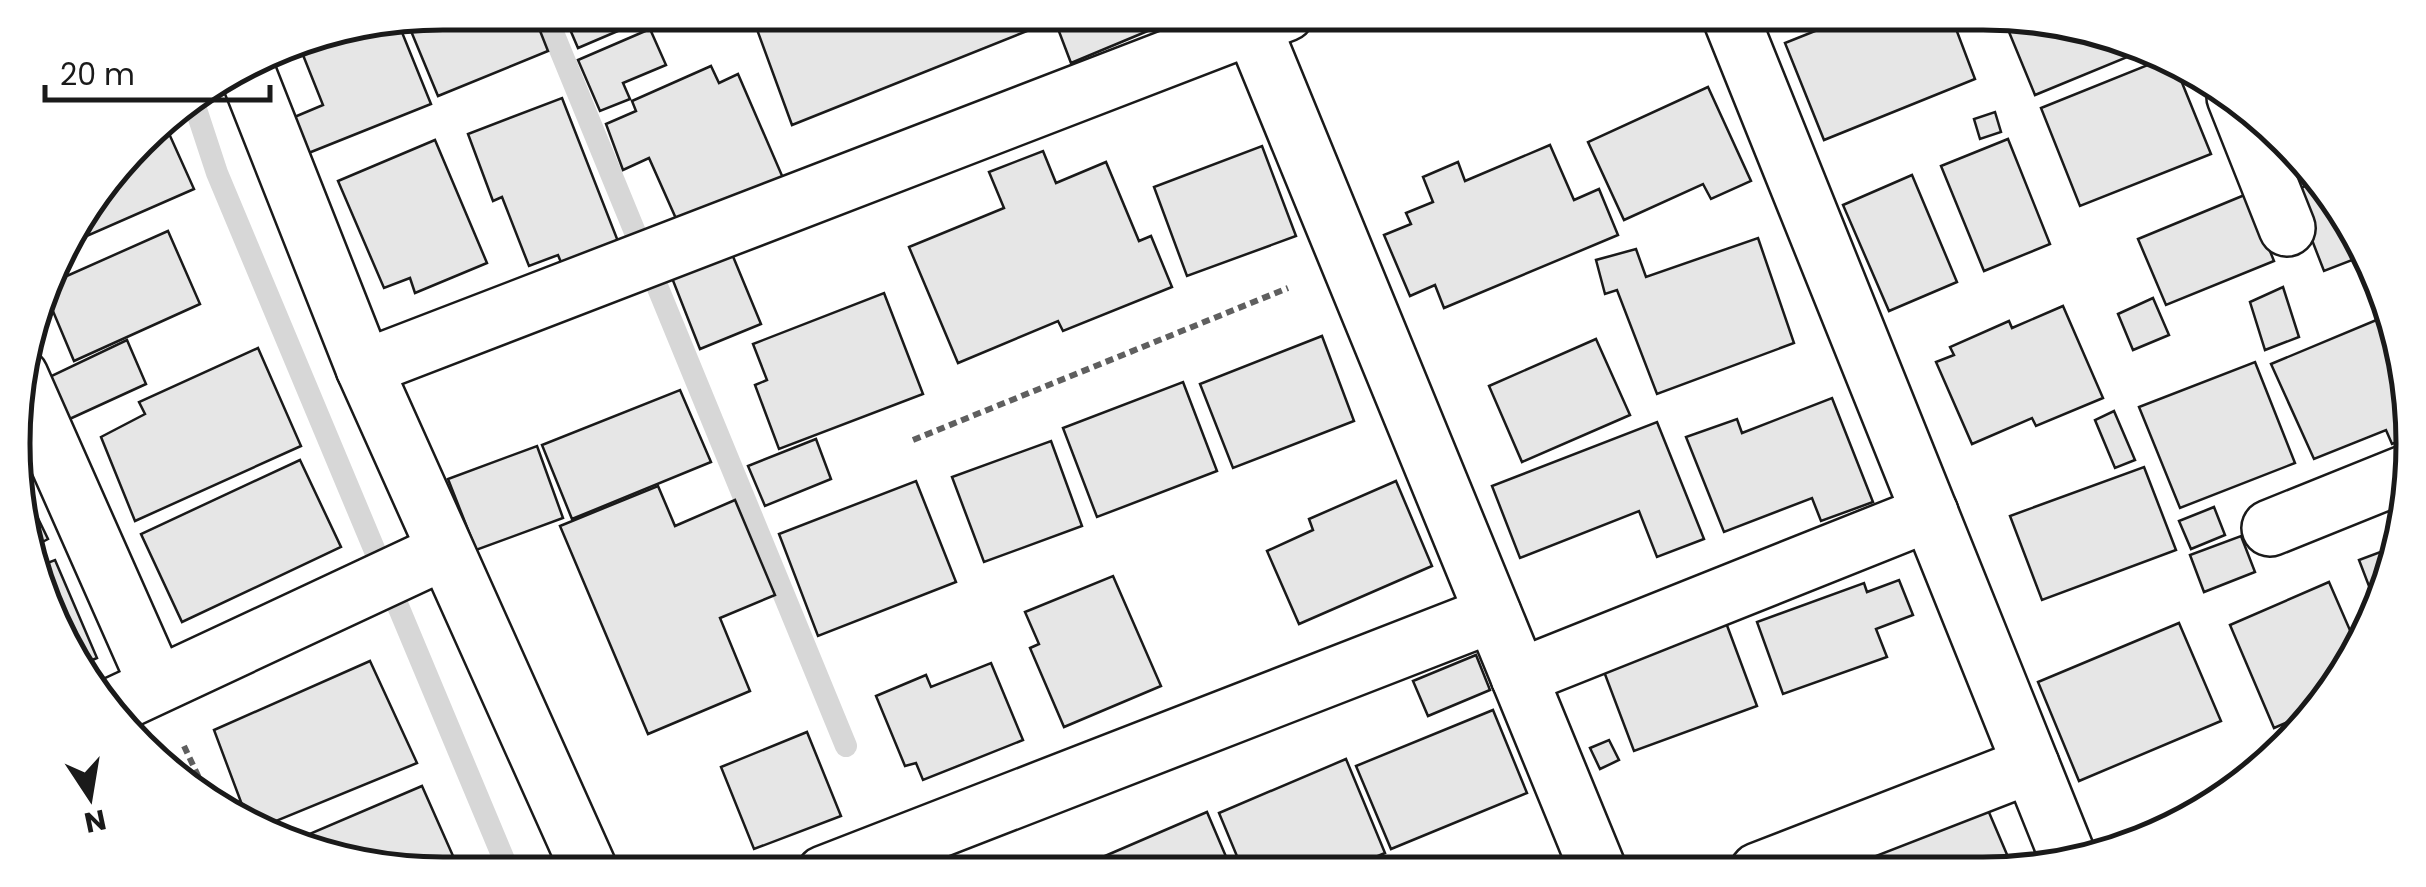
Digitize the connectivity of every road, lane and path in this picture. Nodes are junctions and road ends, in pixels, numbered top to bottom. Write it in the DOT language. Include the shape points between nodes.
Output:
graph roads {
  1 [pos="1229,30"];
  2 [pos="1267,30"];
  3 [pos="1736,30"];
  4 [pos="250,79"];
  5 [pos="2246,125"];
  6 [pos="2287,228"];
  7 [pos="1350,263"];
  8 [pos="364,368"];
  9 [pos="32,404"];
  10 [pos="913,440"];
  11 [pos="2394,478"];
  12 [pos="1930,513"];
  13 [pos="2270,528"];
  14 [pos="428,559"];
  15 [pos="1494,614"];
  16 [pos="1519,676"];
  17 [pos="156,684"];
  18 [pos="121,702"];
  19 [pos="2031,765"];
  20 [pos="2065,849"];
  21 [pos="583,857"];
  22 [pos="868,857"];
  23 [pos="1592,857"];
  24 [pos="1796,857"];
  1 -- 8 [label="street"];
  2 -- 7 [label="street"];
  3 -- 12 [label="street"];
  4 -- 8 [label="street"];
  5 -- 6 [label="street"];
  7 -- 10 [label="path"];
  7 -- 15 [label="street"];
  8 -- 14 [label="street"];
  9 -- 17 [label="street"];
  11 -- 13 [label="street"];
  12 -- 16 [label="street"];
  12 -- 19 [label="street"];
  14 -- 17 [label="street"];
  14 -- 21 [label="street"];
  15 -- 16 [label="street"];
  15 -- 22 [label="street"];
  16 -- 23 [label="street"];
  17 -- 18 [label="street"];
  19 -- 20 [label="street"];
  19 -- 24 [label="street"];
}
